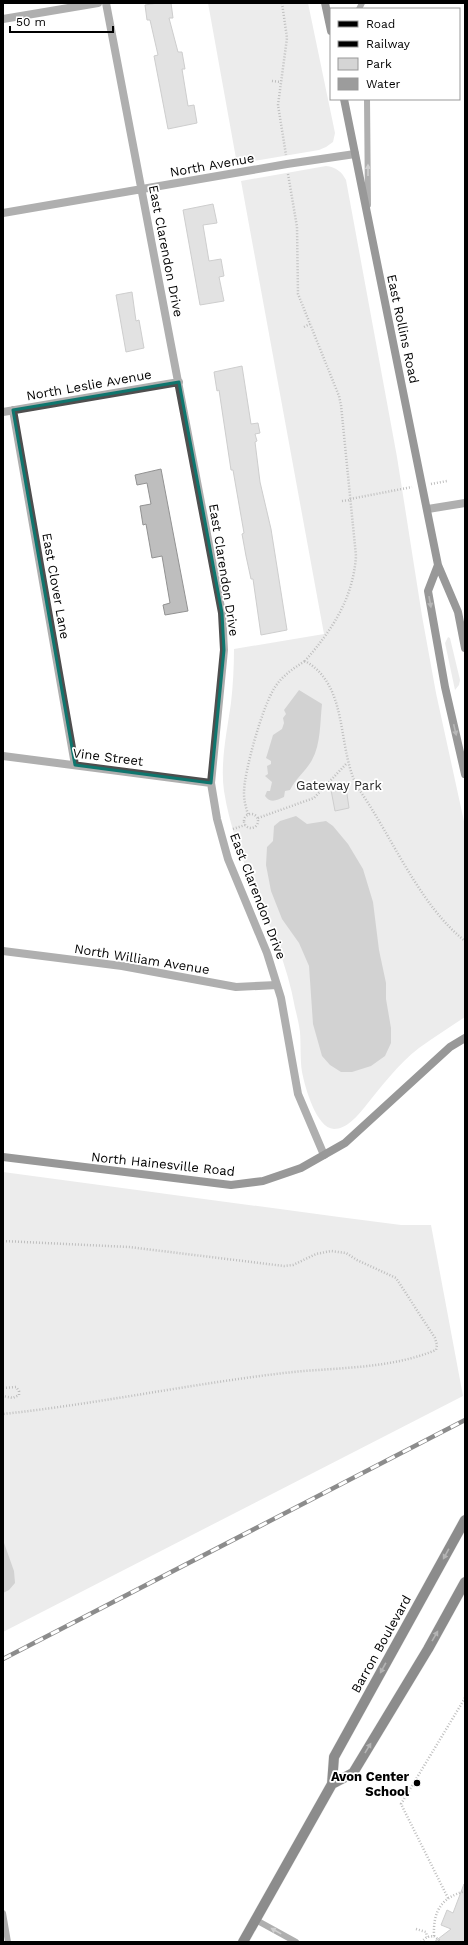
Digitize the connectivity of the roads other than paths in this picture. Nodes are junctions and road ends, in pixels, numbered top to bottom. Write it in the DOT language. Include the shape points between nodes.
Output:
graph roads {
  1 [pos="98,3"];
  2 [pos="106,3"];
  3 [pos="326,3"];
  4 [pos="3,19"];
  5 [pos="330,25"];
  6 [pos="344,100"];
  7 [pos="367,100"];
  8 [pos="355,154"];
  9 [pos="143,190"];
  10 [pos="3,213"];
  11 [pos="368,223"];
  12 [pos="179,382"];
  13 [pos="13,410"];
  14 [pos="3,412"];
  15 [pos="465,503"];
  16 [pos="428,509"];
  17 [pos="438,565"];
  18 [pos="465,648"];
  19 [pos="3,756"];
  20 [pos="75,765"];
  21 [pos="465,774"];
  22 [pos="210,783"];
  23 [pos="3,951"];
  24 [pos="277,985"];
  25 [pos="465,1038"];
  26 [pos="324,1155"];
  27 [pos="3,1157"];
  28 [pos="465,1520"];
  29 [pos="465,1582"];
  30 [pos="332,1784"];
  31 [pos="3,1913"];
  32 [pos="256,1920"];
  33 [pos="8,1942"];
  34 [pos="243,1942"];
  35 [pos="296,1942"];
  1 -- 4 [label="street"];
  2 -- 9 [label="street, East Clarendon Drive"];
  3 -- 5 [label="main road"];
  6 -- 8 [label="main road, East Rollins Road"];
  11 -- 7 [label="lane, one-way"];
  8 -- 9 [label="street, North Avenue"];
  8 -- 11 [label="main road, East Rollins Road"];
  9 -- 10 [label="street, North Avenue"];
  9 -- 12 [label="street, East Clarendon Drive"];
  11 -- 16 [label="main road, East Rollins Road"];
  12 -- 13 [label="street, North Leslie Avenue"];
  12 -- 22 [label="street, East Clarendon Drive" via="222,620 224,650"];
  13 -- 14 [label="street, North Leslie Avenue"];
  13 -- 20 [label="street, East Clover Lane"];
  15 -- 16 [label="street"];
  16 -- 17 [label="main road, East Rollins Road"];
  17 -- 18 [label="main road, East Rollins Road" via="458,612"];
  17 -- 21 [label="main road, one-way" via="428,591 445,687"];
  19 -- 20 [label="street, Vine Street"];
  20 -- 22 [label="street, Vine Street"];
  22 -- 24 [label="street, East Clarendon Drive" via="228,859 267,953"];
  23 -- 24 [label="street, North William Avenue" via="122,966 236,987"];
  24 -- 26 [label="street, East Clarendon Drive" via="298,1094"];
  25 -- 26 [label="main road, North Hainesville Road" via="450,1047 345,1143"];
  26 -- 27 [label="main road, North Hainesville Road" via="301,1168 263,1181 231,1185"];
  28 -- 30 [label="main road, Barron Boulevard, one-way" via="334,1756"];
  30 -- 29 [label="main road, one-way" via="353,1773"];
  30 -- 32 [label="main road, Barron Boulevard"];
  31 -- 33 [label="lane"];
  32 -- 34 [label="main road, Barron Boulevard"];
  35 -- 32 [label="lane, one-way"];
}
